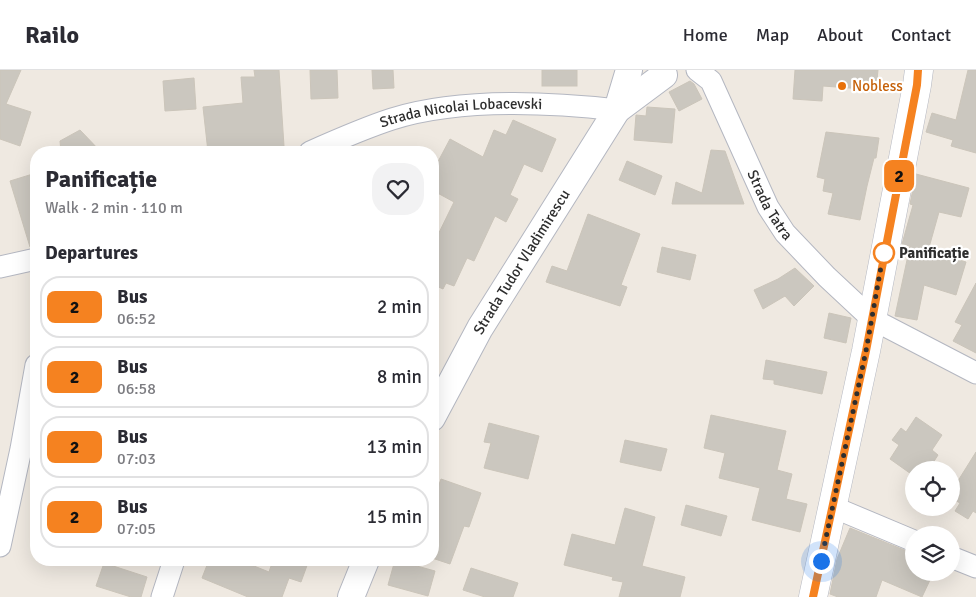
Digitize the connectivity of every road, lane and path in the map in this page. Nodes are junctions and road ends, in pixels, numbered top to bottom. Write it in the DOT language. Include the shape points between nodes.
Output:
graph roads {
  1 [pos="629,70"];
  2 [pos="697,70"];
  3 [pos="918,70"];
  4 [pos="662,72"];
  5 [pos="617,110"];
  6 [pos="324,146"];
  7 [pos="30,260"];
  8 [pos="0,267"];
  9 [pos="872,319"];
  10 [pos="976,373"];
  11 [pos="30,399"];
  12 [pos="439,405"];
  13 [pos="833,507"];
  14 [pos="905,537"];
  15 [pos="0,546"];
  16 [pos="960,561"];
  17 [pos="172,566"];
  18 [pos="364,566"];
  19 [pos="976,567"];
  20 [pos="162,597"];
  21 [pos="351,597"];
  22 [pos="813,597"];
  1 -- 5 [label="street, Strada Tudor Vladimirescu"];
  2 -- 9 [label="street, Strada Tatra" via="711,81 768,207 785,233"];
  3 -- 9 [label="main road"];
  4 -- 5 [label="street, Strada Tudor Vladimirescu"];
  5 -- 6 [label="street, Strada Nicolai Lobacevski" via="575,105 507,104 435,110 393,119"];
  5 -- 12 [label="street, Strada Tudor Vladimirescu" via="480,328"];
  7 -- 8 [label="street"];
  9 -- 10 [label="street, Strada Tatra"];
  9 -- 13 [label="main road"];
  11 -- 15 [label="street"];
  13 -- 14 [label="street"];
  13 -- 22 [label="main road"];
  16 -- 19 [label="street"];
  17 -- 20 [label="street"];
  18 -- 21 [label="street"];
}
